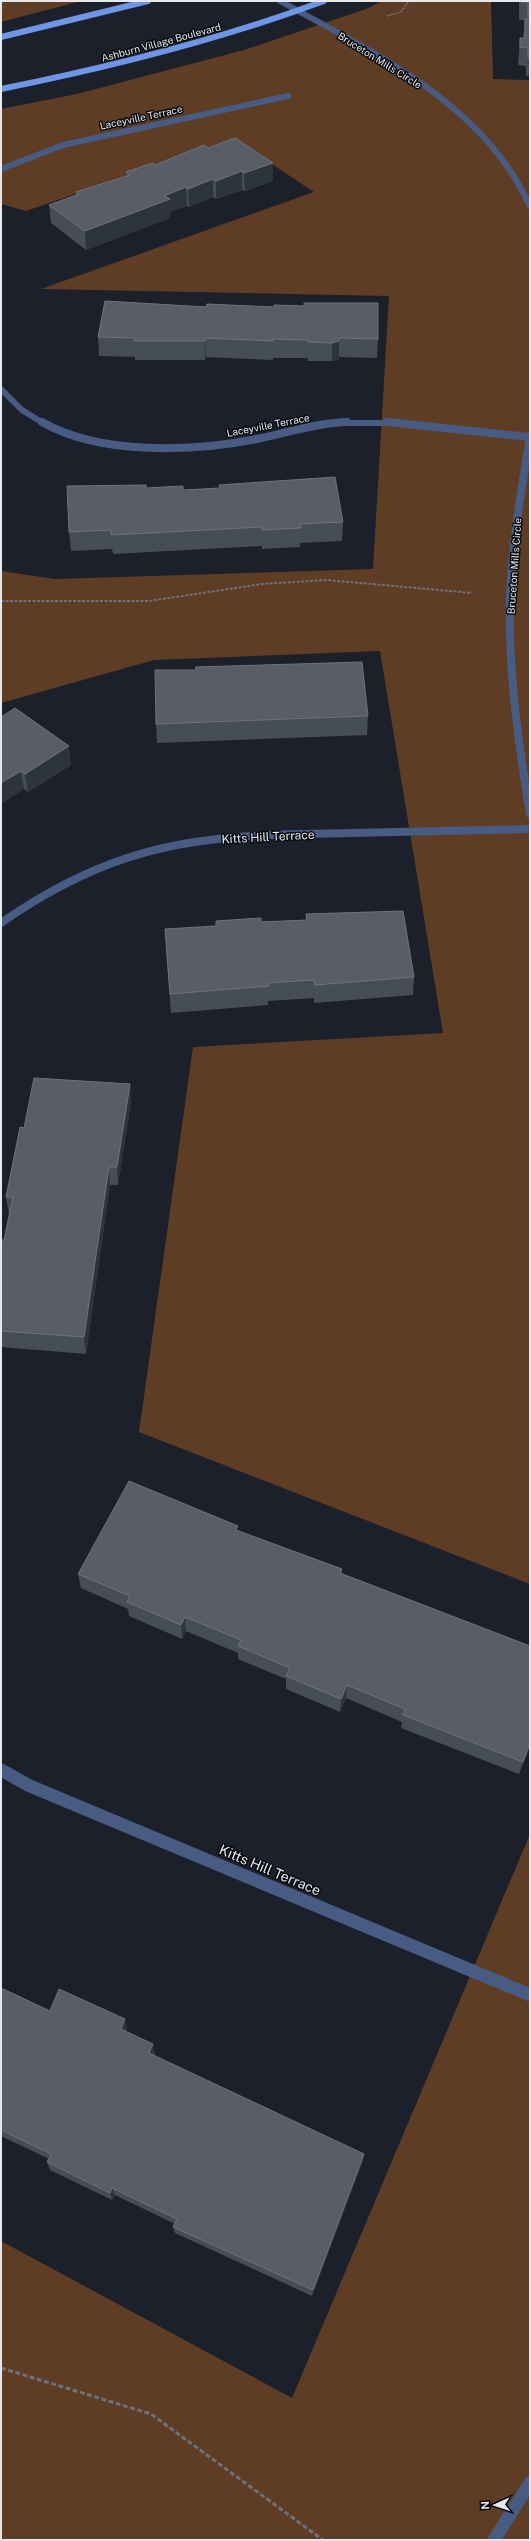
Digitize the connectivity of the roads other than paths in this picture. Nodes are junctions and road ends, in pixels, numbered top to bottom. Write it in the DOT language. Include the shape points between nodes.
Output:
graph roads {
  1 [pos="148,1"];
  2 [pos="280,1"];
  3 [pos="324,1"];
  4 [pos="298,11"];
  5 [pos="1,37"];
  6 [pos="1,88"];
  7 [pos="288,96"];
  8 [pos="1,169"];
  9 [pos="530,206"];
  10 [pos="1,389"];
  11 [pos="530,438"];
  12 [pos="530,814"];
  13 [pos="530,828"];
  14 [pos="1,923"];
  15 [pos="1,1770"];
  16 [pos="530,1995"];
  17 [pos="530,2483"];
  18 [pos="494,2540"];
  1 -- 5 [label="main road"];
  2 -- 4 [label="street, Bruceton Mills Circle"];
  3 -- 4 [label="main road, Ashburn Village Boulevard"];
  4 -- 6 [label="main road, Ashburn Village Boulevard" via="192,44 98,68"];
  4 -- 9 [label="street, Bruceton Mills Circle" via="386,61 462,118 496,151 520,184"];
  7 -- 8 [label="street, Laceyville Terrace" via="62,145"];
  10 -- 11 [label="street, Laceyville Terrace" via="7,397 42,423 93,440 144,446 205,446 245,441 337,422 382,422"];
  11 -- 12 [label="street, Bruceton Mills Circle" via="519,501 510,597 511,664 520,754"];
  13 -- 14 [label="street, Kitts Hill Terrace" via="246,836 194,843 148,852 102,866 35,899"];
  15 -- 16 [label="street, Kitts Hill Terrace" via="30,1786"];
  17 -- 18 [label="street"];
}
